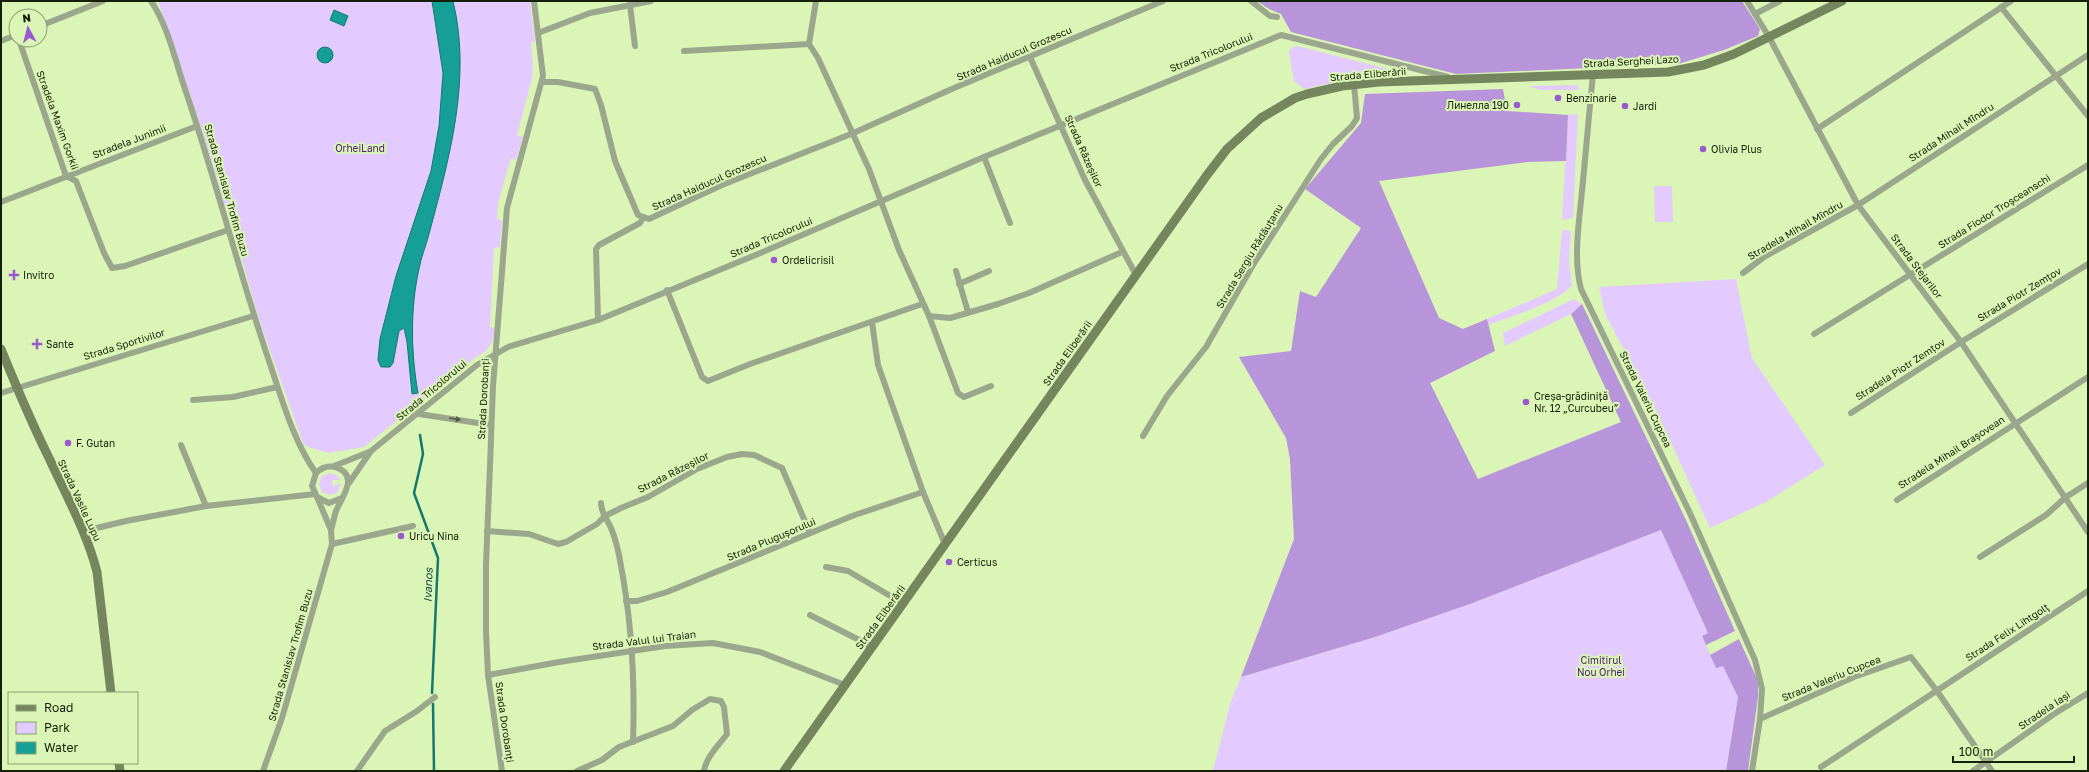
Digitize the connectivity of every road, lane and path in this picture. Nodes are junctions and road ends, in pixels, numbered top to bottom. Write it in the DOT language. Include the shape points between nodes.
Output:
graph roads {
  1 [pos="103,1"];
  2 [pos="152,1"];
  3 [pos="534,1"];
  4 [pos="651,1"];
  5 [pos="816,1"];
  6 [pos="1163,1"];
  7 [pos="1251,1"];
  8 [pos="1747,1"];
  9 [pos="1780,1"];
  10 [pos="1842,1"];
  11 [pos="2011,1"];
  12 [pos="630,5"];
  13 [pos="2001,7"];
  14 [pos="1755,14"];
  15 [pos="1277,17"];
  16 [pos="48,23"];
  17 [pos="538,33"];
  18 [pos="1769,37"];
  19 [pos="809,44"];
  20 [pos="635,46"];
  21 [pos="22,48"];
  22 [pos="684,51"];
  23 [pos="2088,55"];
  24 [pos="1030,57"];
  25 [pos="1593,75"];
  26 [pos="2056,76"];
  27 [pos="1454,78"];
  28 [pos="542,82"];
  29 [pos="1354,84"];
  30 [pos="2088,116"];
  31 [pos="197,126"];
  32 [pos="1062,126"];
  33 [pos="1817,129"];
  34 [pos="851,134"];
  35 [pos="984,157"];
  36 [pos="2088,165"];
  37 [pos="66,176"];
  38 [pos="881,201"];
  39 [pos="1,202"];
  40 [pos="1858,205"];
  41 [pos="643,218"];
  42 [pos="1010,223"];
  43 [pos="228,230"];
  44 [pos="1122,252"];
  45 [pos="2088,264"];
  46 [pos="956,271"];
  47 [pos="989,271"];
  48 [pos="1743,273"];
  49 [pos="1910,274"];
  50 [pos="1136,275"];
  51 [pos="959,284"];
  52 [pos="667,290"];
  53 [pos="922,304"];
  54 [pos="968,312"];
  55 [pos="253,316"];
  56 [pos="929,316"];
  57 [pos="598,320"];
  58 [pos="872,322"];
  59 [pos="1814,334"];
  60 [pos="1961,342"];
  61 [pos="1,348"];
  62 [pos="496,353"];
  63 [pos="2088,377"];
  64 [pos="991,386"];
  65 [pos="278,387"];
  66 [pos="17,389"];
  67 [pos="1,393"];
  68 [pos="193,400"];
  69 [pos="1851,413"];
  70 [pos="419,414"];
  71 [pos="2016,422"];
  72 [pos="491,425"];
  73 [pos="1143,436"];
  74 [pos="181,445"];
  75 [pos="371,452"];
  76 [pos="334,466"];
  77 [pos="316,473"];
  78 [pos="349,483"];
  79 [pos="2088,483"];
  80 [pos="923,492"];
  81 [pos="316,496"];
  82 [pos="2066,497"];
  83 [pos="342,498"];
  84 [pos="1897,500"];
  85 [pos="601,503"];
  86 [pos="206,506"];
  87 [pos="605,516"];
  88 [pos="413,526"];
  89 [pos="331,530"];
  90 [pos="487,531"];
  91 [pos="84,532"];
  92 [pos="2088,532"];
  93 [pos="810,533"];
  94 [pos="332,544"];
  95 [pos="945,544"];
  96 [pos="1980,557"];
  97 [pos="826,567"];
  98 [pos="2088,591"];
  99 [pos="626,601"];
  100 [pos="904,604"];
  101 [pos="810,615"];
  102 [pos="873,647"];
  103 [pos="631,651"];
  104 [pos="488,674"];
  105 [pos="845,685"];
  106 [pos="1937,691"];
  107 [pos="111,692"];
  108 [pos="2088,693"];
  109 [pos="435,697"];
  110 [pos="1760,719"];
  111 [pos="633,742"];
  112 [pos="1986,762"];
  113 [pos="1821,768"];
  114 [pos="264,771"];
  115 [pos="357,771"];
  116 [pos="502,771"];
  117 [pos="577,771"];
  118 [pos="704,771"];
  119 [pos="784,771"];
  120 [pos="1752,771"];
  121 [pos="1973,771"];
  122 [pos="1992,771"];
  1 -- 16 [label="street"];
  2 -- 31 [label="street, Strada Stanislav Trofim Buzu" via="163,25"];
  3 -- 17 [label="street, Strada Dorobanți"];
  4 -- 12 [label="street"];
  5 -- 19 [label="street"];
  6 -- 24 [label="street, Strada Haiducul Grozescu"];
  7 -- 15 [label="street" via="1270,16"];
  8 -- 14 [label="street, Strada Stejarilor"];
  9 -- 14 [label="street"];
  10 -- 18 [label="street, Strada Serghei Lazo"];
  11 -- 13 [label="street"];
  12 -- 17 [label="street" via="590,14"];
  12 -- 20 [label="street"];
  13 -- 26 [label="street"];
  13 -- 33 [label="street"];
  14 -- 18 [label="street, Strada Stejarilor"];
  17 -- 28 [label="street, Strada Dorobanți"];
  18 -- 25 [label="street, Strada Serghei Lazo" via="1704,65 1668,72"];
  18 -- 33 [label="street, Strada Stejarilor"];
  19 -- 22 [label="street"];
  19 -- 34 [label="street" via="818,58"];
  21 -- 37 [label="street, Stradela Maxim Gorkii"];
  23 -- 26 [label="street, Strada Mihail Mîndru"];
  24 -- 32 [label="street, Strada Răzeșilor"];
  24 -- 34 [label="street, Strada Haiducul Grozescu"];
  25 -- 27 [label="street, Strada Serghei Lazo" via="1512,79"];
  25 -- 110 [label="street, Strada Valeriu Cupcea" via="1579,232 1581,289 1640,407 1744,631 1761,676"];
  26 -- 30 [label="street"];
  26 -- 40 [label="street, Strada Mihail Mîndru"];
  27 -- 29 [label="street, Strada Eliberării"];
  27 -- 32 [label="street, Strada Tricolorului" via="1281,35"];
  28 -- 41 [label="street, Strada Haiducul Grozescu" via="558,82 595,89 622,182 634,210"];
  28 -- 62 [label="street, Strada Dorobanți" via="507,208"];
  29 -- 50 [label="street, Strada Eliberării" via="1327,88 1295,98 1252,126 1227,149"];
  29 -- 73 [label="street, Strada Sergiu Rădăuțanu" via="1357,103 1356,118 1352,126 1332,144 1321,159 1253,265 1206,347 1167,396"];
  31 -- 37 [label="street, Stradela Junimii"];
  31 -- 43 [label="street, Strada Stanislav Trofim Buzu"];
  32 -- 35 [label="street, Strada Tricolorului"];
  32 -- 44 [label="street, Strada Răzeșilor"];
  33 -- 40 [label="street, Strada Stejarilor"];
  34 -- 38 [label="street"];
  34 -- 41 [label="street, Strada Haiducul Grozescu" via="729,182 649,219"];
  35 -- 38 [label="street, Strada Tricolorului"];
  35 -- 42 [label="street"];
  36 -- 49 [label="street, Strada Fiodor Troșceanschi"];
  37 -- 39 [label="street, Stradela Junimii"];
  37 -- 43 [label="street, Stradela Maxim Gorkii" via="76,180 112,268 125,266"];
  38 -- 52 [label="street, Strada Tricolorului"];
  38 -- 53 [label="street"];
  40 -- 48 [label="street, Stradela Mihail Mîndru" via="1764,257"];
  40 -- 49 [label="street, Strada Stejarilor"];
  41 -- 57 [label="street" via="640,223 596,249"];
  43 -- 55 [label="street, Strada Stanislav Trofim Buzu"];
  44 -- 50 [label="street, Strada Răzeșilor"];
  44 -- 54 [label="street" via="1029,293"];
  45 -- 60 [label="street, Strada Piotr Zemțov"];
  46 -- 51 [label="street"];
  47 -- 51 [label="street"];
  49 -- 59 [label="street, Strada Fiodor Troșceanschi"];
  49 -- 60 [label="street, Strada Stejarilor"];
  50 -- 95 [label="street, Strada Eliberării"];
  51 -- 54 [label="street"];
  52 -- 57 [label="street, Strada Tricolorului"];
  52 -- 58 [label="street" via="702,377 706,381"];
  53 -- 56 [label="street"];
  53 -- 58 [label="street"];
  54 -- 56 [label="street" via="950,318"];
  55 -- 65 [label="street, Strada Stanislav Trofim Buzu"];
  55 -- 66 [label="street, Strada Sportivilor"];
  56 -- 64 [label="street" via="960,396 964,397"];
  57 -- 62 [label="street, Strada Tricolorului" via="508,347"];
  58 -- 80 [label="street" via="878,365"];
  60 -- 69 [label="street, Stradela Piotr Zemțov"];
  60 -- 71 [label="street, Strada Stejarilor"];
  61 -- 66 [label="street, Strada Vasile Lupu"];
  62 -- 70 [label="street, Strada Tricolorului" via="477,365"];
  62 -- 72 [label="street, Strada Dorobanți"];
  63 -- 71 [label="street, Stradela Mihail Brașovean"];
  65 -- 68 [label="street" via="233,397"];
  65 -- 77 [label="street, Strada Stanislav Trofim Buzu" via="300,444"];
  66 -- 67 [label="street, Strada Sportivilor"];
  66 -- 91 [label="street, Strada Vasile Lupu"];
  70 -- 72 [label="street, one-way"];
  70 -- 75 [label="street, Strada Tricolorului"];
  71 -- 82 [label="street, Strada Stejarilor"];
  71 -- 84 [label="street, Stradela Mihail Brașovean"];
  72 -- 90 [label="street, Strada Dorobanți"];
  74 -- 86 [label="street"];
  75 -- 76 [label="street, Strada Tricolorului"];
  75 -- 78 [label="street, Strada Tricolorului"];
  76 -- 77 [label="street" via="327,466"];
  76 -- 78 [label="street" via="344,472"];
  77 -- 81 [label="street" via="312,481"];
  78 -- 83 [label="street"];
  79 -- 82 [label="street"];
  80 -- 93 [label="street, Strada Plugușorului"];
  80 -- 95 [label="street"];
  81 -- 83 [label="street" via="329,503"];
  81 -- 86 [label="street"];
  81 -- 89 [label="street, Strada Stanislav Trofim Buzu"];
  82 -- 92 [label="street, Strada Stejarilor"];
  82 -- 96 [label="street" via="2046,515"];
  83 -- 89 [label="street"];
  85 -- 87 [label="street" via="601,511"];
  86 -- 91 [label="street" via="126,521"];
  87 -- 90 [label="street, Strada Răzeșilor" via="597,524 558,544 530,534"];
  87 -- 93 [label="street, Strada Răzeșilor" via="648,498 697,469 742,454 754,455 782,468"];
  87 -- 99 [label="street" via="617,545"];
  88 -- 94 [label="street"];
  89 -- 94 [label="street, Strada Stanislav Trofim Buzu"];
  90 -- 104 [label="street, Strada Dorobanți"];
  91 -- 107 [label="street, Strada Vasile Lupu" via="97,572"];
  93 -- 99 [label="street, Strada Plugușorului" via="667,592 638,601"];
  94 -- 114 [label="street, Strada Stanislav Trofim Buzu" via="282,718"];
  95 -- 100 [label="street, Strada Eliberării"];
  97 -- 100 [label="street" via="848,571"];
  98 -- 106 [label="street, Strada Felix Lihtgolţ"];
  99 -- 103 [label="street"];
  100 -- 102 [label="street, Strada Eliberării"];
  101 -- 102 [label="street"];
  102 -- 105 [label="street, Strada Eliberării"];
  103 -- 104 [label="street, Strada Valul lui Traian"];
  103 -- 105 [label="street, Strada Valul lui Traian" via="696,643 736,646 760,652"];
  103 -- 111 [label="street"];
  104 -- 116 [label="street, Strada Dorobanți"];
  105 -- 119 [label="street, Strada Eliberării"];
  106 -- 110 [label="street, Strada Valeriu Cupcea" via="1911,657 1848,680"];
  106 -- 112 [label="street"];
  106 -- 113 [label="street, Strada Felix Lihtgolţ"];
  108 -- 112 [label="street, Stradela Iași"];
  109 -- 115 [label="street" via="385,731"];
  110 -- 120 [label="street, Strada Valeriu Cupcea"];
  111 -- 117 [label="street"];
  111 -- 118 [label="street" via="673,726 705,701 716,698 724,707 727,734 711,755"];
  112 -- 121 [label="street, Stradela Iași"];
  112 -- 122 [label="street"];
}
